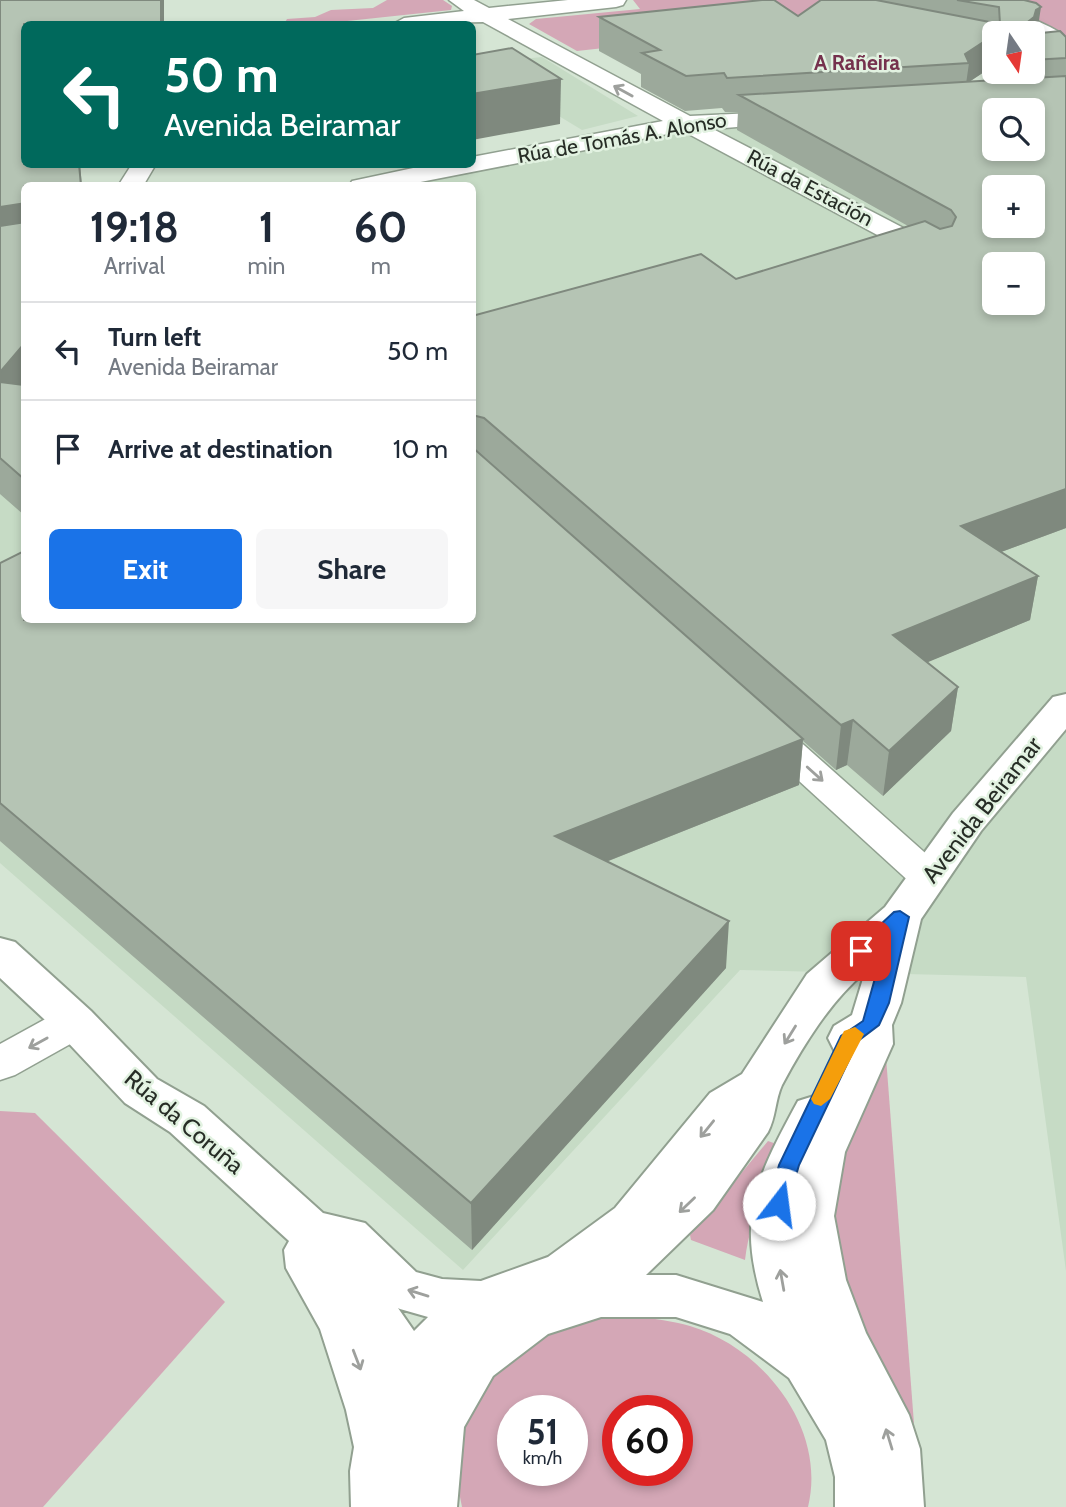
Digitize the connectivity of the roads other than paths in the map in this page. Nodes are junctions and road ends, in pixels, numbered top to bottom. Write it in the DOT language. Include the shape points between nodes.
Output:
graph roads {
  1 [pos="459,0"];
  2 [pos="947,0"];
  3 [pos="616,1"];
  4 [pos="486,15"];
  5 [pos="431,21"];
  6 [pos="1021,21"];
  7 [pos="1045,33"];
  8 [pos="1045,46"];
  9 [pos="807,115"];
  10 [pos="683,124"];
  11 [pos="476,163"];
  12 [pos="452,168"];
  13 [pos="381,182"];
  14 [pos="936,256"];
  15 [pos="1066,705"];
  16 [pos="738,706"];
  17 [pos="927,876"];
  18 [pos="900,917"];
  19 [pos="0,953"];
  20 [pos="75,1022"];
  21 [pos="870,1025"];
  22 [pos="0,1063"];
  23 [pos="758,1086"];
  24 [pos="310,1231"];
  25 [pos="619,1268"];
  26 [pos="570,1287"];
  27 [pos="699,1301"];
  28 [pos="486,1302"];
  29 [pos="812,1368"];
  30 [pos="412,1370"];
  31 [pos="434,1429"];
  32 [pos="377,1488"];
  33 [pos="429,1507"];
  34 [pos="863,1507"];
  35 [pos="896,1507"];
  1 -- 4 [label="street, Rúa da Estación"];
  2 -- 6 [label="street"];
  3 -- 4 [label="street"];
  4 -- 5 [label="street"];
  10 -- 4 [label="street, Rúa da Estación, one-way"];
  7 -- 8 [label="street" via="1053,38"];
  9 -- 10 [label="street, Rúa de Tomás A. Alonso"];
  10 -- 11 [label="street, Rúa de Tomás A. Alonso"];
  10 -- 14 [label="street, Rúa da Estación" via="703,130"];
  12 -- 13 [label="street, Rúa de Tomás A. Alonso"];
  15 -- 17 [label="main road, Avenida Beiramar"];
  16 -- 17 [label="street, one-way"];
  17 -- 18 [label="main road, Avenida Beiramar"];
  18 -- 21 [label="main road, Avenida Beiramar"];
  18 -- 23 [label="main road, Avenida Beiramar, one-way" via="822,985"];
  19 -- 20 [label="main road, Rúa da Coruña"];
  20 -- 22 [label="street, one-way"];
  20 -- 24 [label="main road, Rúa da Coruña" via="141,1091 187,1119"];
  29 -- 21 [label="main road, Avenida Beiramar, one-way" via="783,1289 773,1224 789,1165 851,1036"];
  35 -- 21 [label="main road, one-way" via="893,1449 821,1280 810,1216 821,1152 870,1044"];
  23 -- 25 [label="main road, Avenida Beiramar, one-way" via="751,1119 696,1196"];
  23 -- 26 [label="main road, Avenida Beiramar, one-way" via="726,1105 632,1222"];
  28 -- 24 [label="main road, one-way" via="442,1300 400,1288 348,1237"];
  24 -- 30 [label="main road, Rúa da Coruña"];
  24 -- 32 [label="main road, one-way" via="308,1265 338,1310 369,1392"];
  25 -- 26 [label="main road, Avenida Beiramar"];
  25 -- 27 [label="main road" via="664,1282"];
  26 -- 27 [label="main road" via="658,1293"];
  26 -- 28 [label="main road" via="523,1285"];
  26 -- 31 [label="main road" via="482,1352 453,1387"];
  27 -- 29 [label="main road" via="740,1315 779,1338"];
  28 -- 30 [label="main road" via="433,1344"];
  29 -- 34 [label="main road" via="841,1408 858,1454"];
  30 -- 31 [label="main road, Rúa da Coruña" via="428,1398"];
  30 -- 32 [label="main road" via="393,1407"];
  31 -- 33 [label="main road" via="426,1472"];
}
